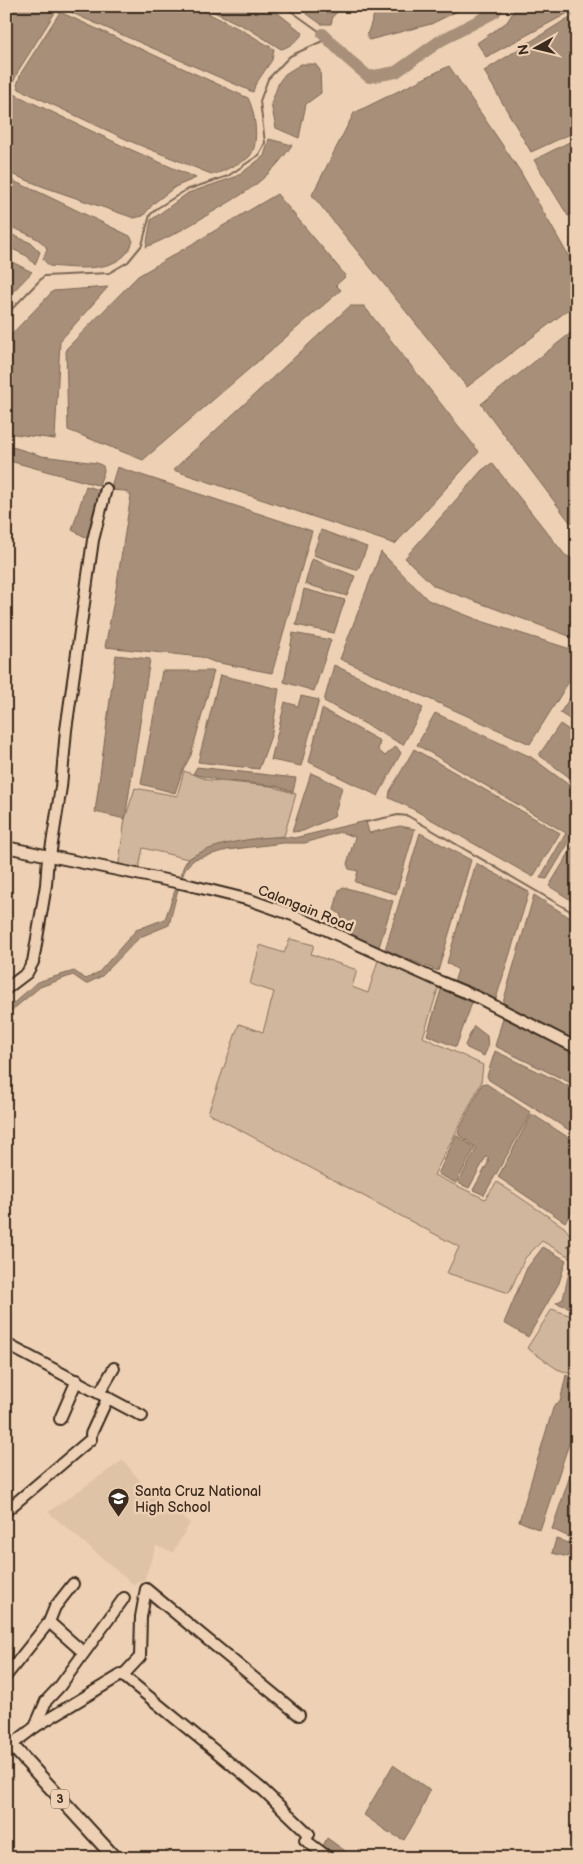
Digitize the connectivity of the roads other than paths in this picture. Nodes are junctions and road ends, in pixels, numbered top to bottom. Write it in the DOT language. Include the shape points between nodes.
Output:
graph roads {
  1 [pos="106,489"];
  2 [pos="6,847"];
  3 [pos="49,856"];
  4 [pos="6,989"];
  5 [pos="577,1048"];
  6 [pos="6,1344"];
  7 [pos="114,1368"];
  8 [pos="77,1380"];
  9 [pos="104,1394"];
  10 [pos="142,1416"];
  11 [pos="60,1419"];
  12 [pos="6,1511"];
  13 [pos="73,1584"];
  14 [pos="124,1598"];
  15 [pos="49,1622"];
  16 [pos="83,1652"];
  17 [pos="121,1674"];
  18 [pos="6,1676"];
  19 [pos="299,1715"];
  20 [pos="35,1727"];
  21 [pos="8,1744"];
  22 [pos="115,1858"];
  23 [pos="329,1858"];
  1 -- 3 [label="street" via="93,540"];
  2 -- 3 [label="street, Calangain Road"];
  3 -- 4 [label="street" via="33,962 27,973"];
  3 -- 5 [label="street, Calangain Road" via="181,883 298,916 477,997"];
  6 -- 8 [label="street"];
  7 -- 9 [label="street"];
  8 -- 9 [label="street"];
  8 -- 11 [label="street"];
  9 -- 10 [label="street"];
  9 -- 12 [label="street" via="91,1436"];
  13 -- 15 [label="street" via="55,1607"];
  14 -- 16 [label="street"];
  15 -- 16 [label="street"];
  15 -- 18 [label="street"];
  16 -- 20 [label="street" via="46,1701"];
  17 -- 19 [label="street" via="140,1657 146,1589"];
  17 -- 20 [label="street"];
  17 -- 23 [label="street" via="263,1790 309,1834 305,1840"];
  20 -- 21 [label="street"];
  21 -- 22 [label="main road, 3"];
}
